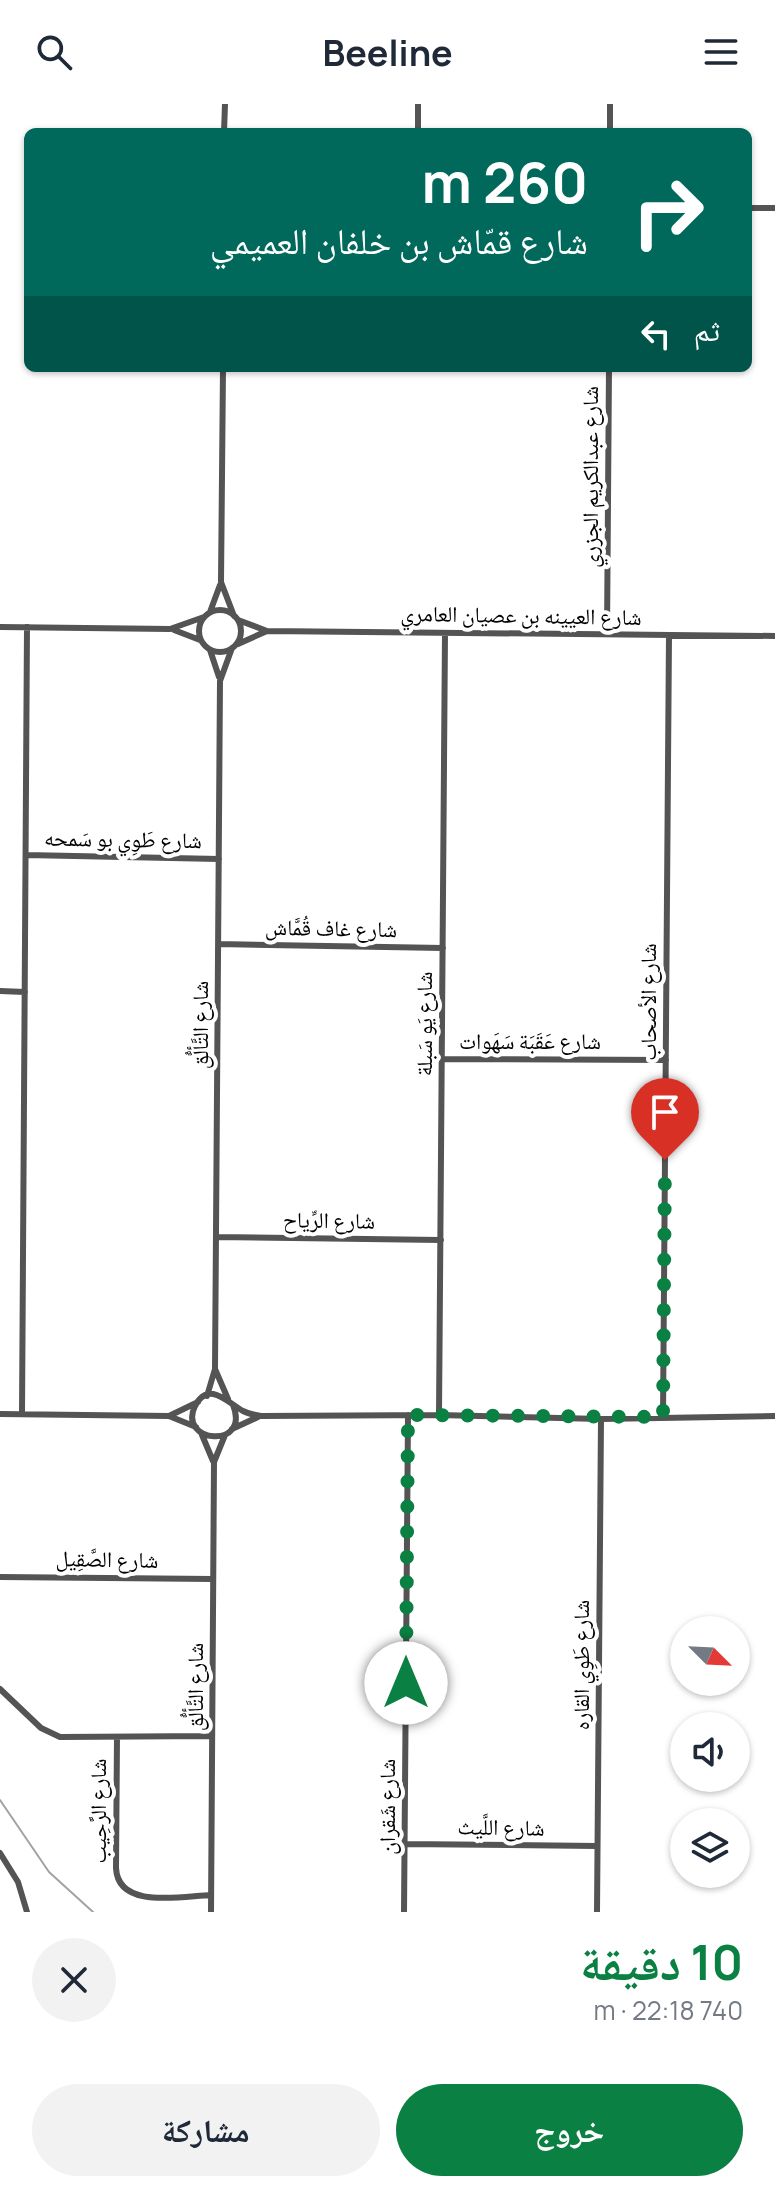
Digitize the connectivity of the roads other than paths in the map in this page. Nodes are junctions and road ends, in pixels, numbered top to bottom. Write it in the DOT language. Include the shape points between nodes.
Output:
graph roads {
  1 [pos="225,104"];
  2 [pos="418,104"];
  3 [pos="610,104"];
  4 [pos="224,128"];
  5 [pos="418,128"];
  6 [pos="610,128"];
  7 [pos="752,208"];
  8 [pos="775,208"];
  9 [pos="223,372"];
  10 [pos="609,372"];
  11 [pos="221,582"];
  12 [pos="207,615"];
  13 [pos="236,618"];
  14 [pos="0,627"];
  15 [pos="27,627"];
  16 [pos="170,629"];
  17 [pos="267,631"];
  18 [pos="445,633"];
  19 [pos="607,634"];
  20 [pos="669,635"];
  21 [pos="775,636"];
  22 [pos="202,641"];
  23 [pos="234,647"];
  24 [pos="209,649"];
  25 [pos="220,681"];
  26 [pos="26,855"];
  27 [pos="219,859"];
  28 [pos="218,944"];
  29 [pos="443,948"];
  30 [pos="0,991"];
  31 [pos="25,992"];
  32 [pos="442,1059"];
  33 [pos="666,1060"];
  34 [pos="216,1237"];
  35 [pos="441,1240"];
  36 [pos="215,1369"];
  37 [pos="207,1396"];
  38 [pos="198,1402"];
  39 [pos="230,1402"];
  40 [pos="0,1414"];
  41 [pos="22,1414"];
  42 [pos="408,1415"];
  43 [pos="439,1415"];
  44 [pos="169,1416"];
  45 [pos="261,1416"];
  46 [pos="775,1416"];
  47 [pos="663,1417"];
  48 [pos="601,1419"];
  49 [pos="198,1429"];
  50 [pos="228,1432"];
  51 [pos="214,1462"];
  52 [pos="0,1577"];
  53 [pos="213,1579"];
  54 [pos="0,1689"];
  55 [pos="212,1736"];
  56 [pos="117,1737"];
  57 [pos="405,1844"];
  58 [pos="597,1846"];
  59 [pos="0,1853"];
  60 [pos="211,1895"];
  61 [pos="27,1912"];
  62 [pos="211,1912"];
  63 [pos="404,1912"];
  64 [pos="597,1912"];
  1 -- 4 [label="street"];
  2 -- 5 [label="street"];
  3 -- 6 [label="street"];
  7 -- 8 [label="street"];
  9 -- 11 [label="street"];
  10 -- 19 [label="street, شارع عبدالكريم الجزري"];
  11 -- 12 [label="street"];
  11 -- 13 [label="street"];
  12 -- 13 [label="street" via="225,611"];
  12 -- 16 [label="street"];
  12 -- 22 [label="street" via="199,631"];
  13 -- 17 [label="street, شارع العيينه بن عصيان العامري"];
  13 -- 23 [label="street" via="241,633"];
  14 -- 15 [label="street"];
  15 -- 16 [label="street"];
  15 -- 26 [label="street"];
  16 -- 22 [label="street"];
  17 -- 18 [label="street, شارع العيينه بن عصيان العامري"];
  17 -- 23 [label="street, شارع العيينه بن عصيان العامري"];
  18 -- 19 [label="street, شارع العيينه بن عصيان العامري"];
  18 -- 29 [label="street, شارع يَو سَبلة"];
  19 -- 20 [label="street, شارع العيينه بن عصيان العامري"];
  20 -- 21 [label="street, شارع العيينه بن عصيان العامري"];
  20 -- 33 [label="street, شارع الأصحاب"];
  22 -- 24 [label="street"];
  23 -- 24 [label="street" via="223,652"];
  23 -- 25 [label="street, شارع التَّألُّق"];
  24 -- 25 [label="street, شارع التَّألُّق"];
  25 -- 27 [label="street, شارع التَّألُّق"];
  26 -- 27 [label="street, شارع طَوِي بو سَمحه"];
  26 -- 31 [label="street"];
  27 -- 28 [label="street, شارع التَّألُّق"];
  28 -- 29 [label="street, شارع غاف قُمَّاش"];
  28 -- 34 [label="street, شارع التَّألُّق"];
  29 -- 32 [label="street, شارع يَو سَبلة"];
  30 -- 31 [label="street"];
  31 -- 41 [label="street"];
  32 -- 33 [label="street, شارع عَقَبَة سَهَوات"];
  32 -- 35 [label="street, شارع يَو سَبلة"];
  33 -- 47 [label="street, شارع الأصحاب"];
  34 -- 35 [label="street, شارع الرِّياح"];
  34 -- 36 [label="street, شارع التَّألُّق"];
  35 -- 43 [label="street, شارع يَو سَبلة"];
  36 -- 37 [label="street, شارع التَّألُّق"];
  36 -- 39 [label="street, شارع التَّألُّق"];
  37 -- 38 [label="street"];
  37 -- 39 [label="street"];
  38 -- 44 [label="street"];
  38 -- 49 [label="street" via="193,1417"];
  39 -- 45 [label="street"];
  39 -- 50 [label="street" via="236,1420"];
  40 -- 41 [label="street"];
  41 -- 44 [label="street"];
  42 -- 43 [label="street"];
  42 -- 45 [label="street"];
  42 -- 57 [label="street, شارع شَقران"];
  43 -- 48 [label="street"];
  44 -- 49 [label="street"];
  45 -- 50 [label="street"];
  46 -- 47 [label="street"];
  47 -- 48 [label="street"];
  48 -- 58 [label="street, شارع طَوِي القاره"];
  49 -- 50 [label="street" via="212,1438"];
  49 -- 51 [label="street, شارع التَّألُّق"];
  50 -- 51 [label="street, شارع التَّألُّق"];
  51 -- 53 [label="street, شارع التَّألُّق"];
  52 -- 53 [label="street, شارع الصَّقِيل"];
  53 -- 55 [label="street, شارع التَّألُّق"];
  54 -- 56 [label="street" via="49,1734"];
  55 -- 56 [label="street"];
  55 -- 60 [label="street, شارع التَّألُّق"];
  56 -- 60 [label="street, شارع الرَّحِيب" via="120,1885 141,1897"];
  57 -- 58 [label="street, شارع اللَّيث"];
  57 -- 63 [label="street, شارع شَقران"];
  58 -- 64 [label="street, شارع طَوِي القاره"];
  59 -- 61 [label="street" via="18,1882"];
  60 -- 62 [label="street, شارع التَّألُّق"];
}
